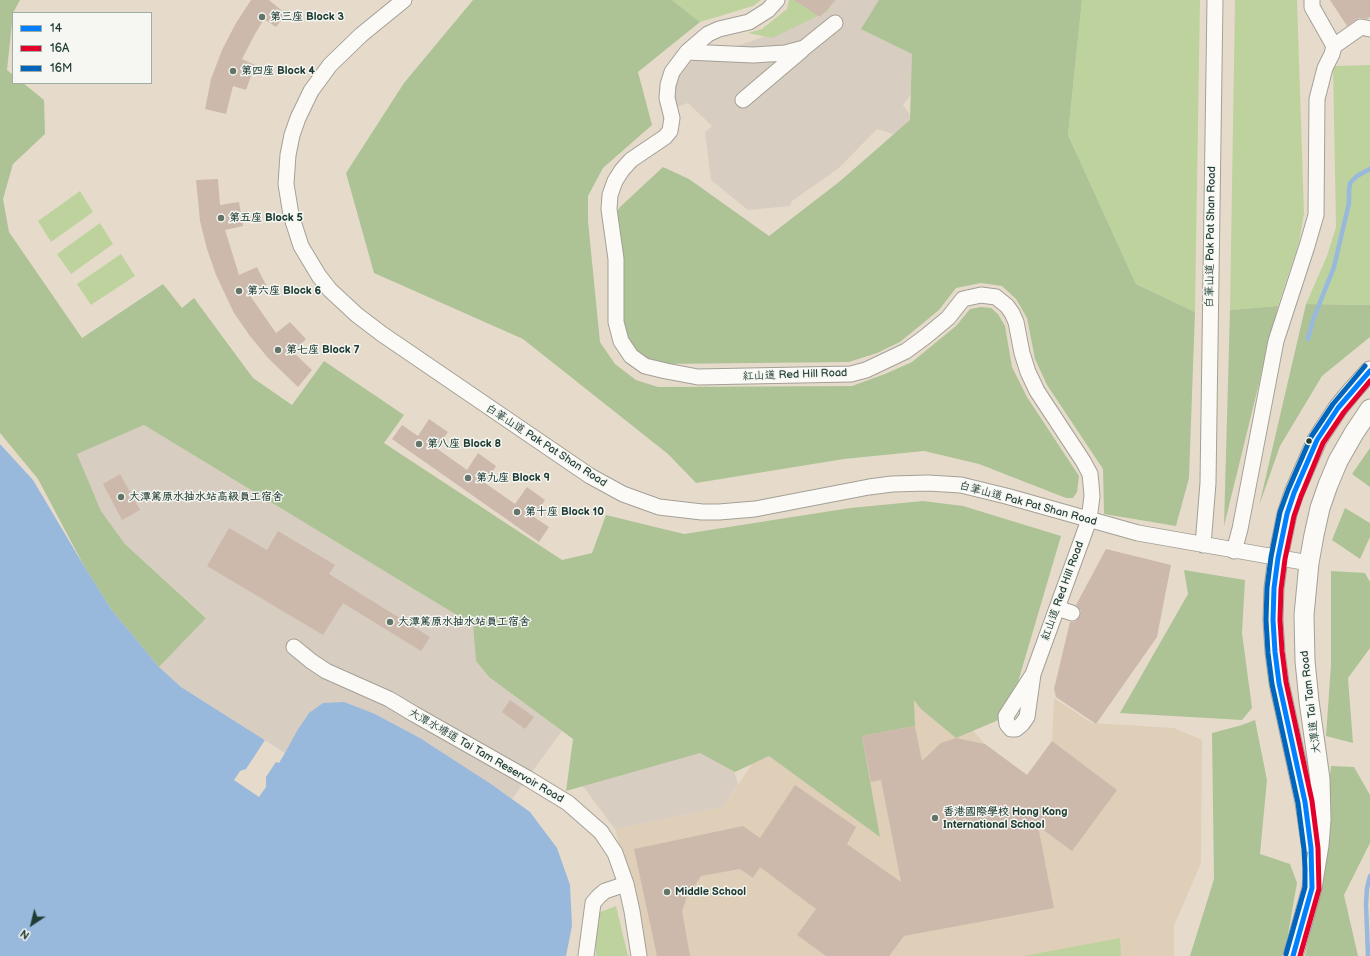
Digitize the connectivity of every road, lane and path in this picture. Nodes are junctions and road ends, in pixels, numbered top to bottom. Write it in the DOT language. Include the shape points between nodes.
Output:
graph roads {
  1 [pos="404,0"];
  2 [pos="777,0"];
  3 [pos="1215,0"];
  4 [pos="1312,0"];
  5 [pos="835,23"];
  6 [pos="1370,29"];
  7 [pos="1334,46"];
  8 [pos="804,48"];
  9 [pos="687,52"];
  10 [pos="743,100"];
  11 [pos="1370,371"];
  12 [pos="1370,409"];
  13 [pos="1089,520"];
  14 [pos="1203,545"];
  15 [pos="1234,550"];
  16 [pos="1278,558"];
  17 [pos="1309,563"];
  18 [pos="1057,608"];
  19 [pos="1072,613"];
  20 [pos="294,647"];
  21 [pos="1033,674"];
  22 [pos="626,884"];
  23 [pos="1312,888"];
  24 [pos="586,956"];
  25 [pos="639,956"];
  26 [pos="1293,956"];
  1 -- 13 [label="street, 白筆山道 Pak Pat Shan Road" via="361,34 321,76 311,91 292,135 286,177 295,229 301,246 319,276 339,299 382,334 572,465 617,491 659,508 702,512 732,511 773,506 869,487 928,483 960,485"];
  2 -- 9 [label="street, 紅山道 Red Hill Road" via="768,10 749,22 708,34"];
  3 -- 14 [label="street, 白筆山道 Pak Pat Shan Road" via="1208,484"];
  4 -- 7 [label="street" via="1312,8"];
  5 -- 8 [label="street"];
  6 -- 7 [label="street" via="1361,27"];
  7 -- 15 [label="street" via="1317,99 1316,215 1276,341"];
  8 -- 9 [label="street" via="768,54"];
  8 -- 10 [label="street"];
  9 -- 13 [label="street, 紅山道 Red Hill Road" via="672,72 668,85 667,98 672,118 670,131 626,165 610,194 609,209 616,265 616,322 621,341 631,356 650,368 698,377 851,374 906,352 948,318 962,299 981,295 996,297 1007,306 1016,322 1024,362 1037,391 1090,474 1092,496"];
  11 -- 16 [label="main road, 大潭道 Tai Tam Road" via="1338,408 1317,440 1294,493"];
  12 -- 17 [label="main road, 大潭道 Tai Tam Road" via="1338,460 1328,485 1320,508"];
  13 -- 14 [label="street, 白筆山道 Pak Pat Shan Road" via="1138,533"];
  13 -- 18 [label="street, 紅山道 Red Hill Road"];
  14 -- 15 [label="street, 白筆山道 Pak Pat Shan Road"];
  15 -- 16 [label="street, 白筆山道 Pak Pat Shan Road"];
  16 -- 17 [label="street, 白筆山道 Pak Pat Shan Road"];
  16 -- 23 [label="main road, 大潭道 Tai Tam Road" via="1274,588 1275,652 1279,683 1305,802 1311,848"];
  17 -- 23 [label="main road, 大潭道 Tai Tam Road" via="1304,615 1305,661 1321,796 1319,845"];
  18 -- 19 [label="street"];
  18 -- 21 [label="street, 紅山道 Red Hill Road"];
  20 -- 22 [label="street, 大潭水塘道 Tai Tam Reservoir Road" via="326,671 389,699 568,803 601,832 615,853"];
  22 -- 24 [label="street" via="605,891 594,903"];
  22 -- 25 [label="street, 大潭水塘道 Tai Tam Reservoir Road"];
  23 -- 26 [label="main road, 大潭道 Tai Tam Road"];
}
